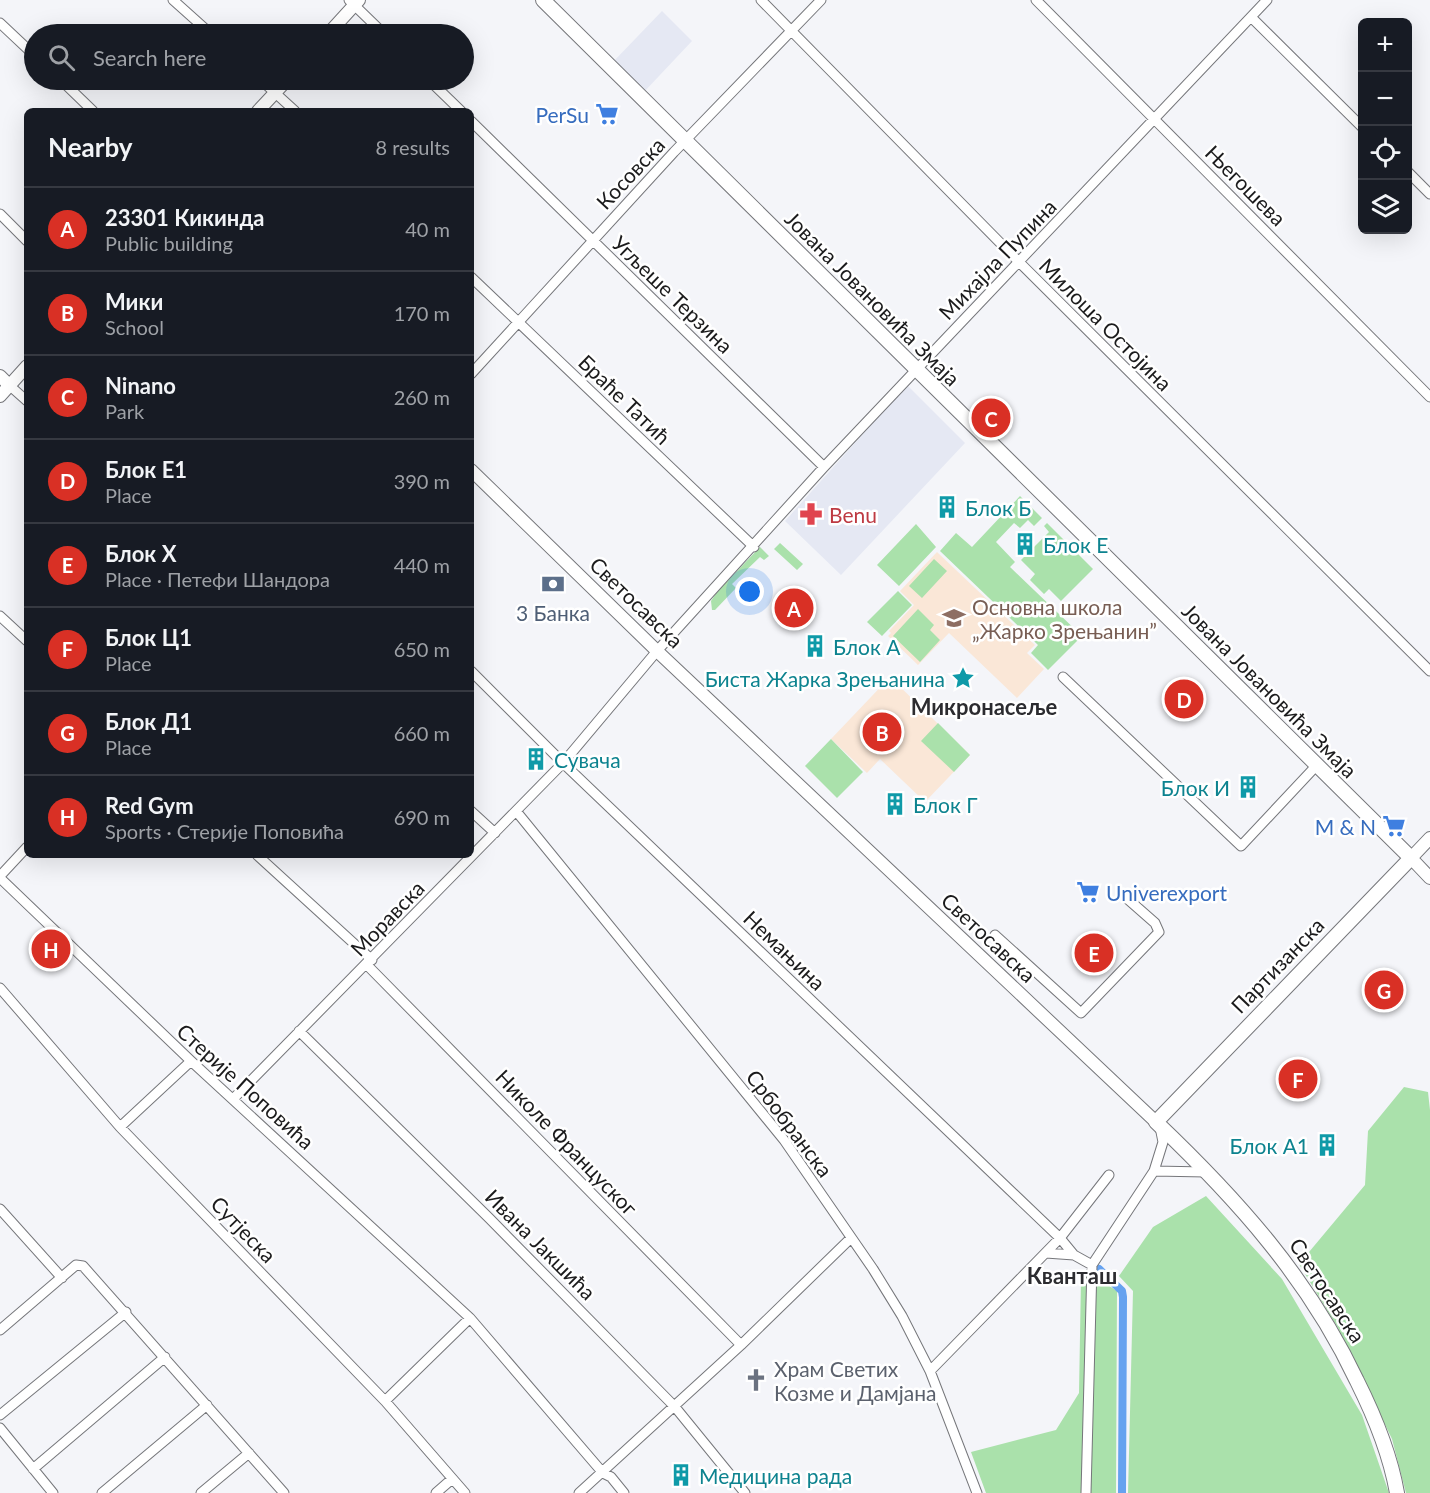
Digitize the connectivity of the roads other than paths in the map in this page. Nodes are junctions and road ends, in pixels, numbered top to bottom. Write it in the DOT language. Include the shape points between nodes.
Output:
graph roads {
  1 [pos="173,0"];
  2 [pos="543,0"];
  3 [pos="761,0"];
  4 [pos="821,0"];
  5 [pos="1036,0"];
  6 [pos="1267,0"];
  7 [pos="354,2"];
  8 [pos="1251,17"];
  9 [pos="0,23"];
  10 [pos="200,24"];
  11 [pos="336,24"];
  12 [pos="375,24"];
  13 [pos="791,31"];
  14 [pos="24,46"];
  15 [pos="71,90"];
  16 [pos="273,90"];
  17 [pos="439,90"];
  18 [pos="275,92"];
  19 [pos="90,108"];
  20 [pos="261,108"];
  21 [pos="292,108"];
  22 [pos="458,108"];
  23 [pos="1155,118"];
  24 [pos="474,124"];
  25 [pos="1361,126"];
  26 [pos="686,140"];
  27 [pos="1412,177"];
  28 [pos="1430,194"];
  29 [pos="0,214"];
  30 [pos="24,238"];
  31 [pos="592,240"];
  32 [pos="1019,262"];
  33 [pos="474,280"];
  34 [pos="520,323"];
  35 [pos="24,368"];
  36 [pos="915,370"];
  37 [pos="474,371"];
  38 [pos="5,381"];
  39 [pos="0,396"];
  40 [pos="1430,397"];
  41 [pos="24,398"];
  42 [pos="824,468"];
  43 [pos="474,473"];
  44 [pos="754,547"];
  45 [pos="0,616"];
  46 [pos="24,638"];
  47 [pos="657,651"];
  48 [pos="1430,671"];
  49 [pos="474,674"];
  50 [pos="1063,676"];
  51 [pos="563,763"];
  52 [pos="1317,765"];
  53 [pos="516,811"];
  54 [pos="474,814"];
  55 [pos="495,833"];
  56 [pos="1430,838"];
  57 [pos="24,850"];
  58 [pos="474,855"];
  59 [pos="260,858"];
  60 [pos="471,858"];
  61 [pos="1411,858"];
  62 [pos="0,877"];
  63 [pos="1430,878"];
  64 [pos="1122,894"];
  65 [pos="995,935"];
  66 [pos="370,962"];
  67 [pos="0,988"];
  68 [pos="300,1031"];
  69 [pos="191,1061"];
  70 [pos="234,1098"];
  71 [pos="1158,1124"];
  72 [pos="120,1126"];
  73 [pos="1154,1171"];
  74 [pos="1206,1172"];
  75 [pos="1109,1175"];
  76 [pos="0,1209"];
  77 [pos="851,1238"];
  78 [pos="1060,1238"];
  79 [pos="1046,1253"];
  80 [pos="1074,1255"];
  81 [pos="1092,1265"];
  82 [pos="62,1278"];
  83 [pos="126,1312"];
  84 [pos="470,1318"];
  85 [pos="0,1330"];
  86 [pos="741,1346"];
  87 [pos="165,1357"];
  88 [pos="930,1371"];
  89 [pos="385,1401"];
  90 [pos="207,1405"];
  91 [pos="675,1407"];
  92 [pos="0,1415"];
  93 [pos="0,1428"];
  94 [pos="249,1453"];
  95 [pos="33,1469"];
  96 [pos="603,1473"];
  97 [pos="452,1479"];
  98 [pos="53,1493"];
  99 [pos="102,1493"];
  100 [pos="201,1493"];
  101 [pos="284,1493"];
  102 [pos="436,1493"];
  103 [pos="465,1493"];
  104 [pos="579,1493"];
  105 [pos="624,1493"];
  106 [pos="745,1493"];
  107 [pos="978,1493"];
  108 [pos="1086,1493"];
  109 [pos="1396,1493"];
  1 -- 10 [label="street"];
  2 -- 26 [label="main road, Јована Јовановића Змаја"];
  3 -- 13 [label="street, Милоша Остојина"];
  4 -- 13 [label="street, Косовска"];
  5 -- 23 [label="street, Његошева"];
  6 -- 8 [label="street, Михајла Пупина"];
  7 -- 11 [label="street"];
  7 -- 12 [label="street"];
  8 -- 23 [label="street, Михајла Пупина"];
  8 -- 25 [label="street"];
  9 -- 14 [label="street"];
  13 -- 26 [label="street, Косовска"];
  13 -- 32 [label="street, Милоша Остојина"];
  15 -- 19 [label="street"];
  16 -- 18 [label="street"];
  17 -- 22 [label="street"];
  18 -- 20 [label="street"];
  18 -- 21 [label="street"];
  23 -- 32 [label="street, Михајла Пупина"];
  23 -- 40 [label="street, Његошева"];
  24 -- 31 [label="street, Угљеше Терзина"];
  26 -- 31 [label="street, Косовска"];
  26 -- 36 [label="main road, Јована Јовановића Змаја"];
  27 -- 28 [label="street"];
  29 -- 30 [label="street"];
  31 -- 34 [label="street, Косовска"];
  31 -- 42 [label="street, Угљеше Терзина"];
  32 -- 36 [label="street, Михајла Пупина"];
  32 -- 48 [label="street, Милоша Остојина"];
  33 -- 34 [label="street, Браће Татић"];
  34 -- 37 [label="street, Косовска"];
  34 -- 44 [label="street, Браће Татић"];
  35 -- 38 [label="street"];
  36 -- 42 [label="street, Михајла Пупина"];
  36 -- 52 [label="main road, Јована Јовановића Змаја"];
  38 -- 39 [label="street"];
  38 -- 41 [label="street"];
  42 -- 44 [label="street, Михајла Пупина"];
  43 -- 47 [label="street, Светосавска"];
  44 -- 47 [label="street, Михајла Пупина"];
  45 -- 46 [label="street"];
  47 -- 51 [label="street, Моравска"];
  47 -- 71 [label="street, Светосавска"];
  49 -- 51 [label="street, Немањина"];
  50 -- 52 [label="street" via="1241,846"];
  51 -- 53 [label="street, Моравска"];
  51 -- 78 [label="street, Немањина"];
  52 -- 61 [label="main road, Јована Јовановића Змаја"];
  53 -- 55 [label="street, Моравска"];
  53 -- 77 [label="street, Србобранска" via="784,1140"];
  54 -- 55 [label="street"];
  55 -- 58 [label="street, Моравска"];
  56 -- 61 [label="street, Партизанска"];
  57 -- 62 [label="street"];
  59 -- 66 [label="street, Николе Француског"];
  60 -- 66 [label="street, Моравска"];
  61 -- 63 [label="street, Јована Јовановића Змаја"];
  61 -- 71 [label="main road, Партизанска"];
  62 -- 69 [label="street, Стерије Поповића"];
  64 -- 65 [label="street" via="1155,923 1159,932 1081,1013"];
  66 -- 68 [label="street, Моравска"];
  66 -- 86 [label="street, Николе Француског"];
  67 -- 72 [label="street, Сутјеска"];
  68 -- 70 [label="street, Моравска"];
  68 -- 91 [label="street, Ивана Јакшића"];
  69 -- 70 [label="street, Стерије Поповића"];
  69 -- 72 [label="street"];
  70 -- 84 [label="street, Стерије Поповића"];
  71 -- 73 [label="street" via="1163,1142"];
  71 -- 74 [label="main road, Светосавска"];
  72 -- 89 [label="street, Сутјеска"];
  73 -- 74 [label="street"];
  73 -- 81 [label="street"];
  74 -- 109 [label="main road, Светосавска" via="1274,1245 1326,1321 1374,1416"];
  75 -- 78 [label="street"];
  76 -- 82 [label="street"];
  77 -- 86 [label="street"];
  77 -- 88 [label="street, Србобранска" via="902,1316"];
  78 -- 79 [label="street"];
  78 -- 80 [label="street, Немањина"];
  79 -- 80 [label="street, Немањина"];
  79 -- 88 [label="street"];
  80 -- 81 [label="street, Немањина"];
  81 -- 108 [label="street"];
  82 -- 83 [label="street" via="76,1265 84,1266"];
  82 -- 85 [label="street"];
  83 -- 87 [label="street"];
  83 -- 92 [label="street"];
  84 -- 89 [label="street"];
  84 -- 96 [label="street, Стерије Поповића"];
  86 -- 91 [label="street"];
  87 -- 90 [label="street"];
  87 -- 95 [label="street"];
  88 -- 107 [label="street, Србобранска"];
  89 -- 97 [label="street, Сутјеска"];
  90 -- 94 [label="street"];
  90 -- 99 [label="street"];
  91 -- 96 [label="street"];
  91 -- 106 [label="street, Ивана Јакшића"];
  93 -- 95 [label="street"];
  94 -- 100 [label="street"];
  94 -- 101 [label="street"];
  95 -- 98 [label="street"];
  96 -- 104 [label="street"];
  96 -- 105 [label="street, Стерије Поповића"];
  97 -- 102 [label="street"];
  97 -- 103 [label="street, Сутјеска"];
}
